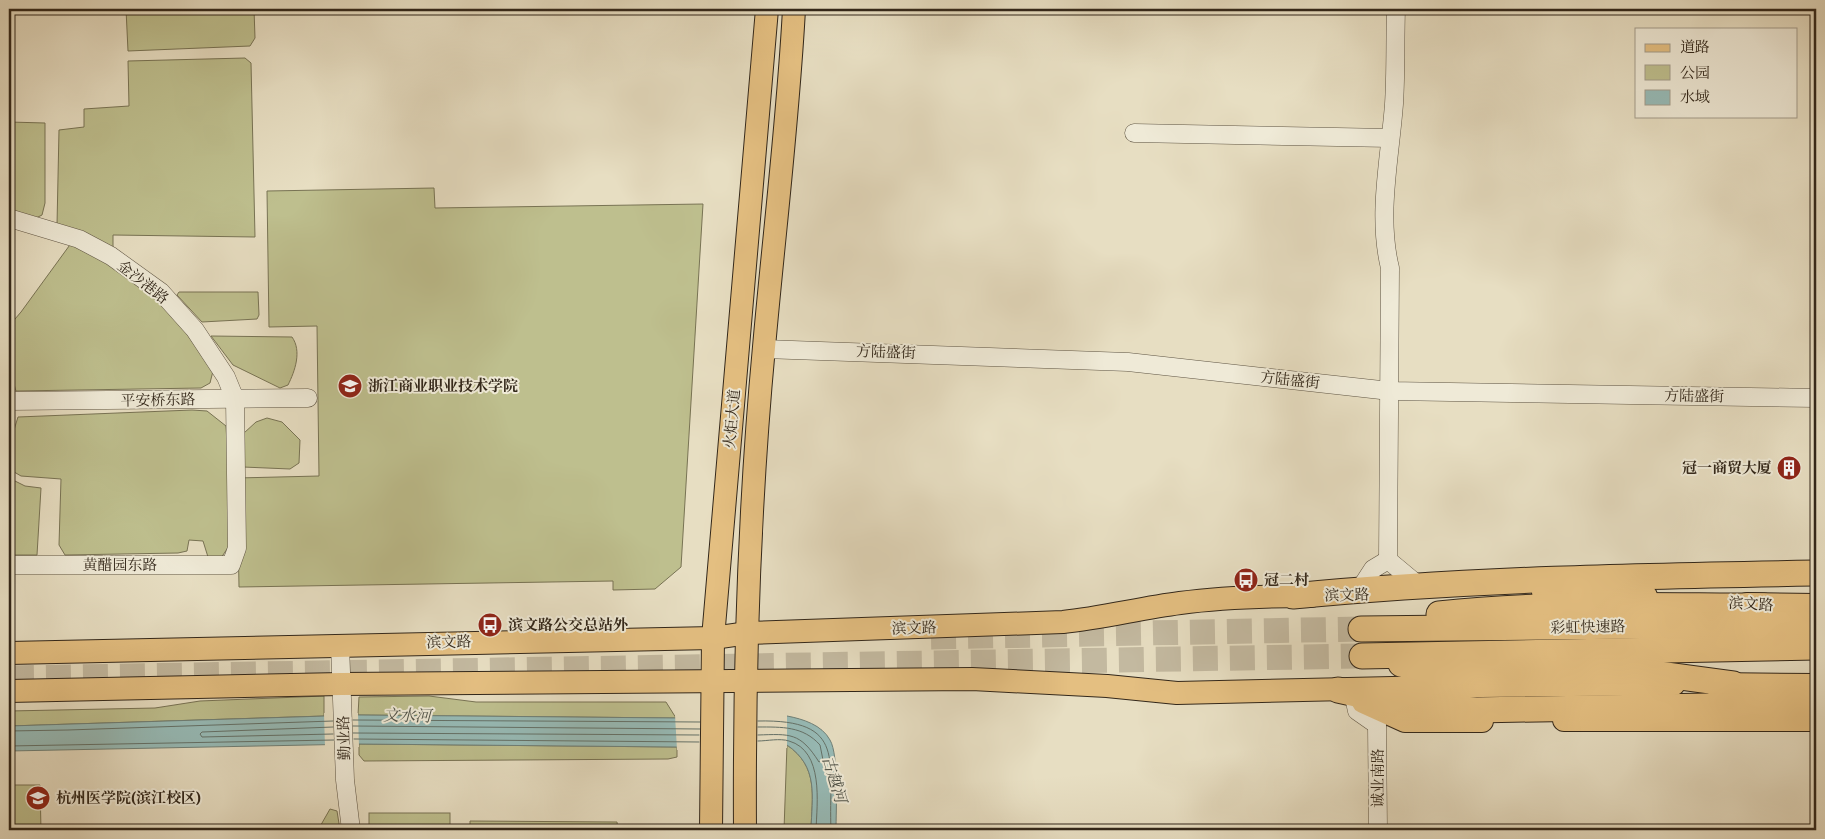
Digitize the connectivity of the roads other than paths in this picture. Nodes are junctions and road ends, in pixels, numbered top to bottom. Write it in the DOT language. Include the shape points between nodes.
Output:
graph roads {
  1 [pos="767,9"];
  2 [pos="794,9"];
  3 [pos="1396,9"];
  4 [pos="1134,132"];
  5 [pos="1390,138"];
  6 [pos="9,218"];
  7 [pos="764,349"];
  8 [pos="1390,391"];
  9 [pos="308,398"];
  10 [pos="1816,398"];
  11 [pos="235,399"];
  12 [pos="9,401"];
  13 [pos="1388,560"];
  14 [pos="9,565"];
  15 [pos="1816,573"];
  16 [pos="1418,585"];
  17 [pos="1360,589"];
  18 [pos="1294,596"];
  19 [pos="1816,605"];
  20 [pos="1764,606"];
  21 [pos="1816,624"];
  22 [pos="748,634"];
  23 [pos="713,638"];
  24 [pos="340,645"];
  25 [pos="1816,647"];
  26 [pos="9,653"];
  27 [pos="713,680"];
  28 [pos="745,682"];
  29 [pos="1732,684"];
  30 [pos="1816,685"];
  31 [pos="9,691"];
  32 [pos="342,693"];
  33 [pos="1346,693"];
  34 [pos="1816,704"];
  35 [pos="1816,720"];
  36 [pos="1388,721"];
  37 [pos="351,830"];
  38 [pos="711,830"];
  39 [pos="744,830"];
  40 [pos="1378,830"];
  1 -- 23 [label="main road, 火炬大道"];
  2 -- 7 [label="main road, 火炬大道"];
  3 -- 5 [label="street"];
  4 -- 5 [label="street"];
  5 -- 8 [label="street" via="1385,247 1390,268"];
  6 -- 11 [label="street, 金沙港路" via="79,239 110,256 161,292 195,330 226,376"];
  7 -- 8 [label="street, 方陆盛街" via="1128,362"];
  7 -- 22 [label="main road, 火炬大道"];
  8 -- 10 [label="street, 方陆盛街"];
  8 -- 13 [label="street"];
  9 -- 11 [label="street, 平安桥东路"];
  11 -- 12 [label="street, 平安桥东路"];
  11 -- 14 [label="street, 黄醋园东路" via="237,548 231,565"];
  13 -- 16 [label="street"];
  13 -- 17 [label="street" via="1373,569"];
  15 -- 16 [label="highway" via="1621,576"];
  16 -- 17 [label="highway"];
  17 -- 18 [label="highway"];
  18 -- 20 [label="main road, 滨文路" via="1591,591"];
  18 -- 22 [label="main road, 滨文路" via="1227,597 1062,622"];
  19 -- 20 [label="main road, 滨文路"];
  20 -- 21 [label="highway, 彩虹快速路" via="1472,610 1408,618 1360,629"];
  22 -- 23 [label="main road, 滨文路"];
  22 -- 28 [label="main road, 火炬大道"];
  23 -- 24 [label="main road, 滨文路"];
  23 -- 27 [label="main road, 火炬大道"];
  24 -- 26 [label="main road, 滨文路"];
  24 -- 32 [label="street, 勤业路"];
  25 -- 29 [label="highway, 彩虹快速路" via="1362,656 1436,672 1636,671"];
  27 -- 28 [label="main road"];
  27 -- 32 [label="main road"];
  27 -- 38 [label="main road, 火炬大道"];
  28 -- 33 [label="main road" via="972,679 1098,685 1177,693"];
  28 -- 39 [label="main road, 火炬大道"];
  29 -- 30 [label="main road"];
  29 -- 33 [label="main road"];
  31 -- 32 [label="main road"];
  32 -- 37 [label="street, 勤业路"];
  33 -- 34 [label="highway" via="1406,705 1476,710"];
  33 -- 36 [label="main road"];
  35 -- 36 [label="main road"];
  36 -- 40 [label="street, 诚业南路"];
}
